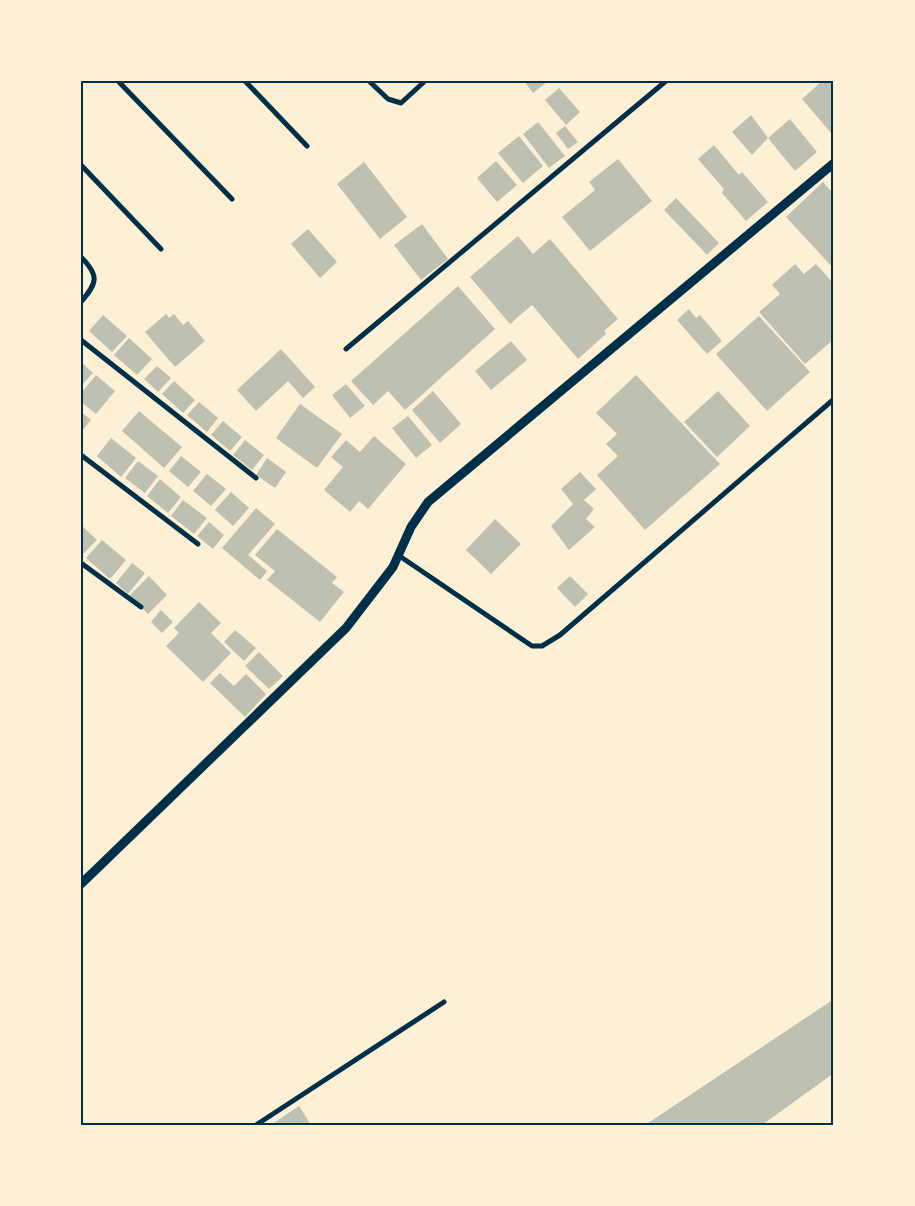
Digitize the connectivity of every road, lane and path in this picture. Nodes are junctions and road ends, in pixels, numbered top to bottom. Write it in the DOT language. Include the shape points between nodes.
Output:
graph roads {
  1 [pos="118,81"];
  2 [pos="245,81"];
  3 [pos="369,81"];
  4 [pos="425,81"];
  5 [pos="666,81"];
  6 [pos="307,146"];
  7 [pos="834,163"];
  8 [pos="81,165"];
  9 [pos="232,199"];
  10 [pos="161,249"];
  11 [pos="81,257"];
  12 [pos="81,302"];
  13 [pos="81,340"];
  14 [pos="346,349"];
  15 [pos="834,399"];
  16 [pos="81,455"];
  17 [pos="256,478"];
  18 [pos="198,544"];
  19 [pos="398,555"];
  20 [pos="81,563"];
  21 [pos="140,608"];
  22 [pos="81,884"];
  23 [pos="444,1002"];
  24 [pos="256,1125"];
  1 -- 9 [label="street"];
  2 -- 6 [label="street"];
  3 -- 4 [label="street" via="388,99 401,103"];
  5 -- 14 [label="street"];
  7 -- 19 [label="street" via="428,502"];
  8 -- 10 [label="street"];
  11 -- 12 [label="street" via="92,268 94,283"];
  13 -- 17 [label="street"];
  15 -- 19 [label="street" via="560,635 542,646 532,646"];
  16 -- 18 [label="street"];
  19 -- 22 [label="street" via="346,628"];
  20 -- 21 [label="street"];
  23 -- 24 [label="street"];
}
